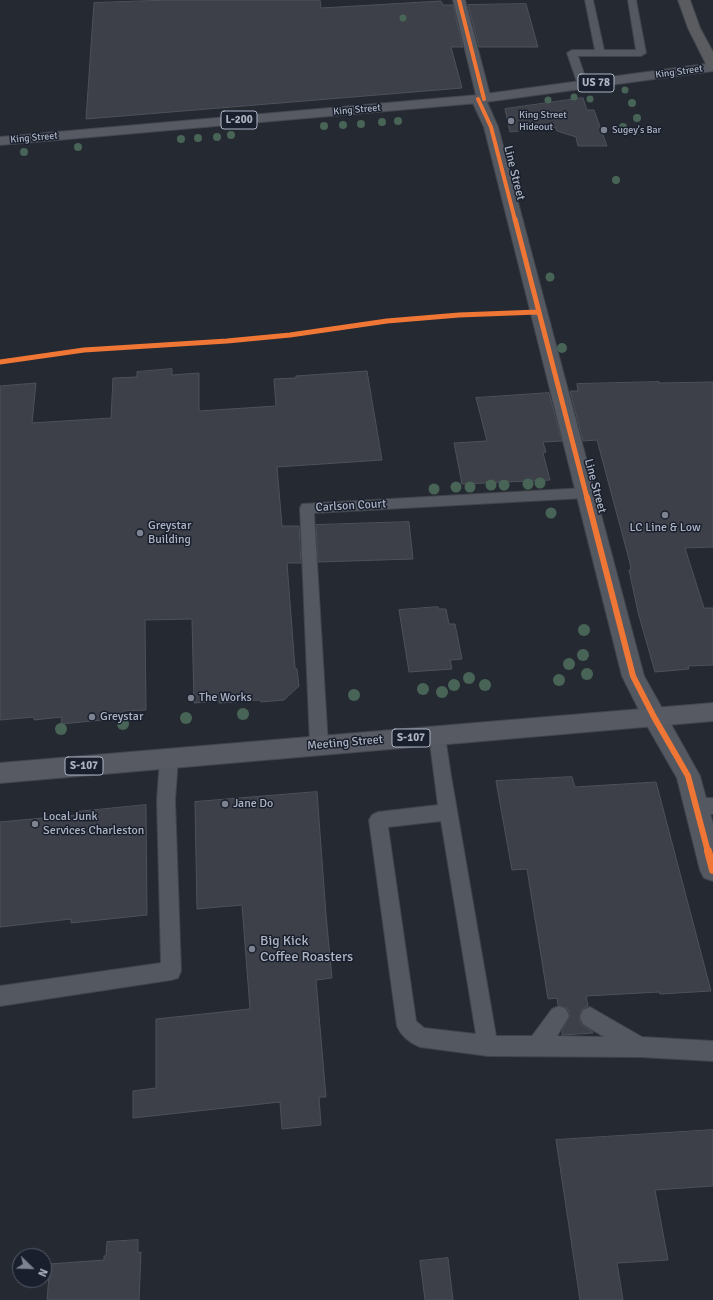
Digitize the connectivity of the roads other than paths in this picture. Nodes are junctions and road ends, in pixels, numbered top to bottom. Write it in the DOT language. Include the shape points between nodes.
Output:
graph roads {
  1 [pos="460,0"];
  2 [pos="589,0"];
  3 [pos="632,0"];
  4 [pos="684,0"];
  5 [pos="600,53"];
  6 [pos="713,64"];
  7 [pos="713,67"];
  8 [pos="583,85"];
  9 [pos="481,99"];
  10 [pos="0,141"];
  11 [pos="585,493"];
  12 [pos="713,712"];
  13 [pos="654,717"];
  14 [pos="437,736"];
  15 [pos="319,745"];
  16 [pos="169,759"];
  17 [pos="0,773"];
  18 [pos="704,806"];
  19 [pos="448,812"];
  20 [pos="713,870"];
  21 [pos="0,996"];
  22 [pos="559,1016"];
  23 [pos="590,1017"];
  24 [pos="488,1046"];
  25 [pos="537,1047"];
  26 [pos="640,1047"];
  27 [pos="713,1051"];
  1 -- 9 [label="street, Line Street"];
  2 -- 5 [label="lane"];
  3 -- 5 [label="lane" via="641,53"];
  4 -- 6 [label="highway" via="694,28"];
  5 -- 8 [label="lane" via="572,53"];
  7 -- 8 [label="main road, King Street / US 78"];
  8 -- 9 [label="main road, King Street / US 78"];
  9 -- 10 [label="main road, King Street / L-200"];
  9 -- 11 [label="street, Line Street" via="491,127"];
  11 -- 13 [label="street, Line Street" via="633,676"];
  11 -- 15 [label="lane, Carlson Court" via="307,508"];
  12 -- 13 [label="main road, Meeting Street"];
  13 -- 14 [label="main road, Meeting Street / S-107"];
  13 -- 18 [label="street, Line Street"];
  14 -- 15 [label="main road, Meeting Street / S-107"];
  14 -- 19 [label="lane"];
  15 -- 16 [label="main road, Meeting Street / S-107"];
  16 -- 17 [label="main road, Meeting Street / S-107"];
  16 -- 21 [label="lane" via="166,800 171,972"];
  18 -- 20 [label="street, Line Street"];
  19 -- 24 [label="lane"];
  19 -- 24 [label="lane" via="378,820 407,1026 420,1037"];
  22 -- 25 [label="lane"];
  23 -- 26 [label="lane"];
  24 -- 25 [label="lane"];
  25 -- 26 [label="lane"];
  26 -- 27 [label="lane"];
}
